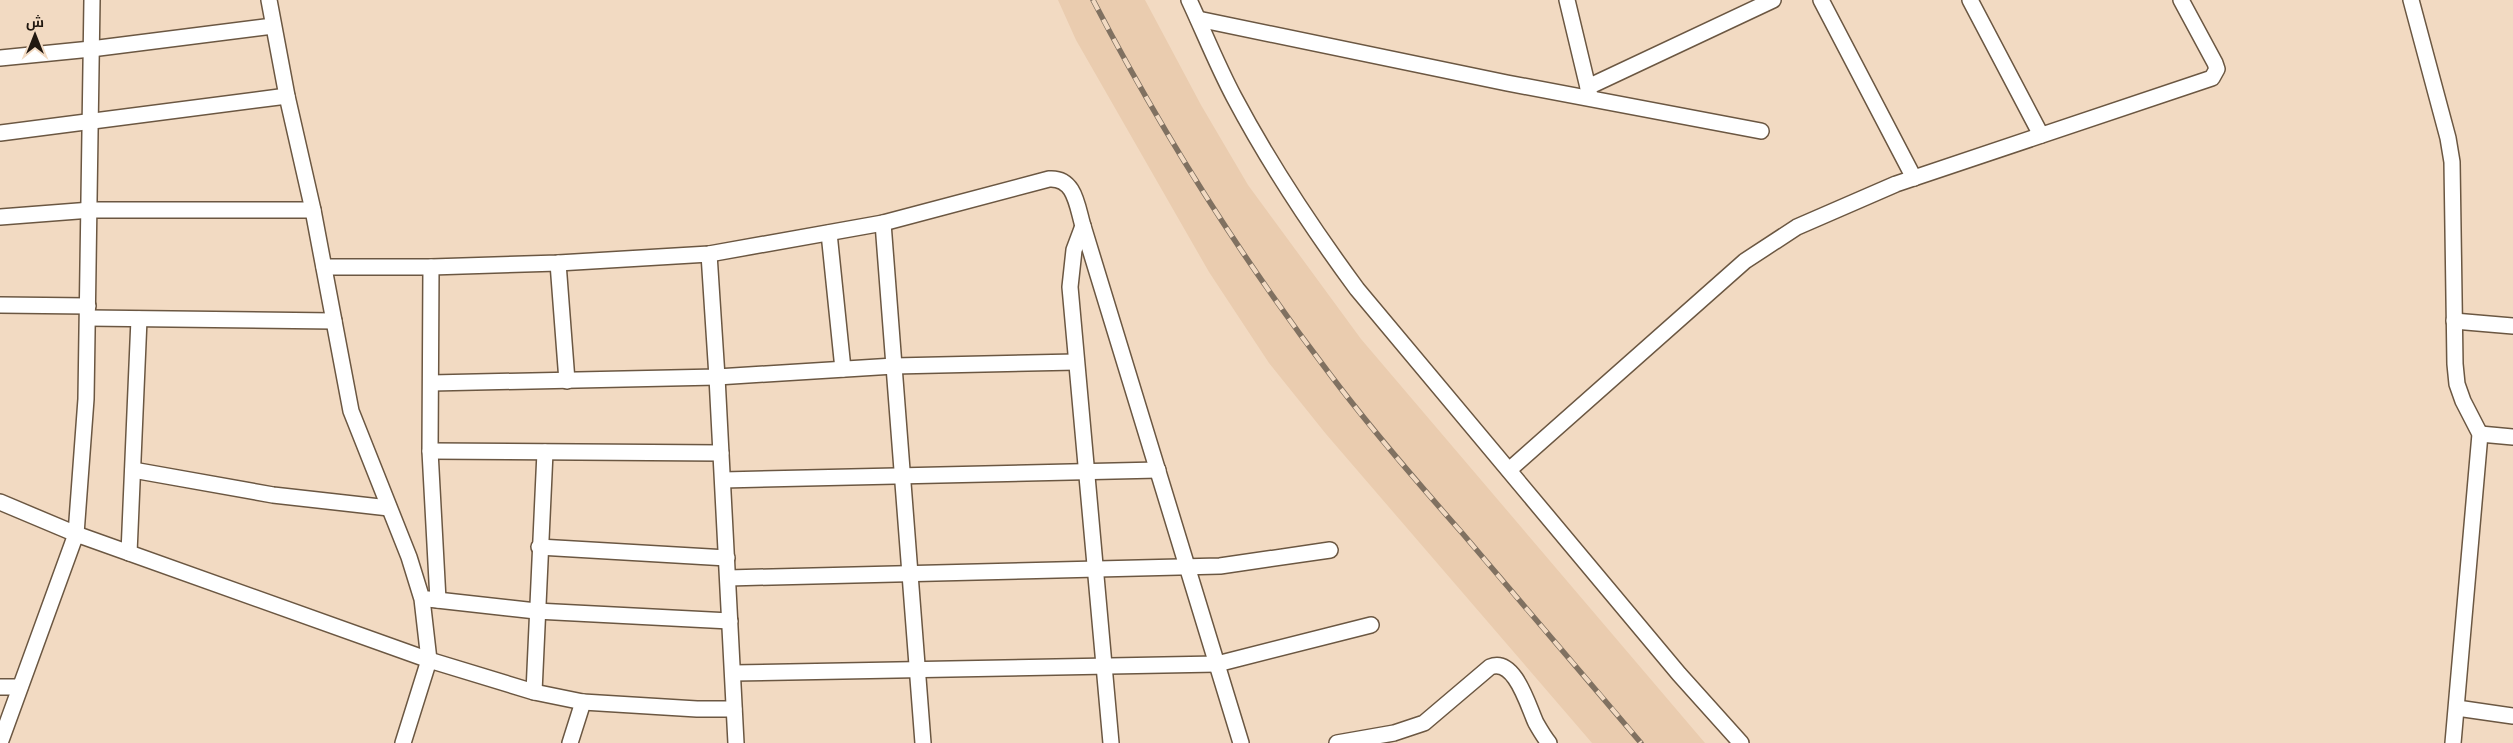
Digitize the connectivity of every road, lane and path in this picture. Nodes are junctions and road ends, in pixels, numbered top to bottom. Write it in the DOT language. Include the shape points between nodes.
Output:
graph roads {
  1 [pos="92,0"];
  2 [pos="269,0"];
  3 [pos="1189,0"];
  4 [pos="1567,0"];
  5 [pos="1773,0"];
  6 [pos="1821,0"];
  7 [pos="1970,0"];
  8 [pos="2181,0"];
  9 [pos="2411,0"];
  10 [pos="1198,19"];
  11 [pos="273,26"];
  12 [pos="91,49"];
  13 [pos="0,58"];
  14 [pos="1590,93"];
  15 [pos="287,96"];
  16 [pos="91,120"];
  17 [pos="1761,131"];
  18 [pos="0,133"];
  19 [pos="2040,135"];
  20 [pos="1914,178"];
  21 [pos="90,210"];
  22 [pos="313,210"];
  23 [pos="0,217"];
  24 [pos="883,223"];
  25 [pos="1084,226"];
  26 [pos="829,234"];
  27 [pos="709,254"];
  28 [pos="558,263"];
  29 [pos="324,267"];
  30 [pos="431,267"];
  31 [pos="0,305"];
  32 [pos="88,312"];
  33 [pos="139,319"];
  34 [pos="334,321"];
  35 [pos="2454,321"];
  36 [pos="2513,326"];
  37 [pos="1076,362"];
  38 [pos="894,366"];
  39 [pos="844,369"];
  40 [pos="717,377"];
  41 [pos="567,381"];
  42 [pos="431,383"];
  43 [pos="2480,434"];
  44 [pos="2513,437"];
  45 [pos="430,451"];
  46 [pos="545,452"];
  47 [pos="721,453"];
  48 [pos="133,470"];
  49 [pos="1158,470"];
  50 [pos="1509,470"];
  51 [pos="1085,472"];
  52 [pos="902,476"];
  53 [pos="723,480"];
  54 [pos="0,502"];
  55 [pos="389,508"];
  56 [pos="76,534"];
  57 [pos="539,547"];
  58 [pos="1330,550"];
  59 [pos="129,553"];
  60 [pos="727,558"];
  61 [pos="1188,567"];
  62 [pos="1096,569"];
  63 [pos="910,572"];
  64 [pos="728,578"];
  65 [pos="422,599"];
  66 [pos="438,600"];
  67 [pos="536,611"];
  68 [pos="730,621"];
  69 [pos="1371,625"];
  70 [pos="429,660"];
  71 [pos="1217,664"];
  72 [pos="1106,666"];
  73 [pos="918,669"];
  74 [pos="733,673"];
  75 [pos="0,687"];
  76 [pos="20,687"];
  77 [pos="534,692"];
  78 [pos="583,702"];
  79 [pos="2457,708"];
  80 [pos="734,709"];
  81 [pos="2513,716"];
  82 [pos="0,743"];
  83 [pos="403,743"];
  84 [pos="570,743"];
  85 [pos="736,743"];
  86 [pos="923,743"];
  87 [pos="1112,743"];
  88 [pos="1241,743"];
  89 [pos="1337,743"];
  90 [pos="1549,743"];
  91 [pos="1741,743"];
  92 [pos="2453,743"];
  1 -- 12 [label="street"];
  2 -- 11 [label="street"];
  3 -- 10 [label="street"];
  4 -- 14 [label="street"];
  5 -- 14 [label="street"];
  6 -- 20 [label="street"];
  7 -- 19 [label="street"];
  8 -- 19 [label="street" via="2215,63 2217,69 2212,78"];
  9 -- 35 [label="street" via="2452,162"];
  10 -- 14 [label="street"];
  10 -- 50 [label="street" via="1251,128 1332,255 1382,322"];
  11 -- 12 [label="street"];
  11 -- 15 [label="street"];
  12 -- 13 [label="street"];
  12 -- 16 [label="street"];
  14 -- 17 [label="street"];
  15 -- 16 [label="street"];
  15 -- 22 [label="street"];
  16 -- 18 [label="street"];
  16 -- 21 [label="street"];
  19 -- 20 [label="street"];
  20 -- 50 [label="street" via="1797,227 1745,261"];
  21 -- 22 [label="street"];
  21 -- 23 [label="street"];
  21 -- 32 [label="street"];
  22 -- 29 [label="street"];
  24 -- 25 [label="street" via="1059,178 1066,181 1071,189"];
  24 -- 26 [label="street"];
  24 -- 38 [label="street"];
  25 -- 37 [label="street" via="1071,268"];
  25 -- 49 [label="street"];
  26 -- 27 [label="street"];
  26 -- 39 [label="street"];
  27 -- 28 [label="street"];
  27 -- 40 [label="street"];
  28 -- 30 [label="street"];
  28 -- 41 [label="street"];
  29 -- 30 [label="street"];
  29 -- 34 [label="street"];
  30 -- 42 [label="street"];
  31 -- 32 [label="street"];
  32 -- 33 [label="street"];
  32 -- 56 [label="street" via="86,400"];
  33 -- 34 [label="street"];
  33 -- 48 [label="street"];
  34 -- 55 [label="street" via="351,411"];
  35 -- 36 [label="street"];
  35 -- 43 [label="street" via="2457,384"];
  37 -- 38 [label="street"];
  37 -- 51 [label="street"];
  38 -- 39 [label="street"];
  38 -- 52 [label="street"];
  39 -- 40 [label="street"];
  40 -- 41 [label="street"];
  40 -- 47 [label="street"];
  41 -- 42 [label="street"];
  42 -- 45 [label="street"];
  43 -- 44 [label="street"];
  43 -- 79 [label="street"];
  45 -- 46 [label="street"];
  45 -- 66 [label="street"];
  46 -- 47 [label="street"];
  46 -- 57 [label="street"];
  47 -- 53 [label="street"];
  48 -- 55 [label="street" via="273,495"];
  48 -- 59 [label="street"];
  49 -- 51 [label="street"];
  49 -- 61 [label="street"];
  50 -- 91 [label="street"];
  51 -- 52 [label="street"];
  51 -- 62 [label="street"];
  52 -- 53 [label="street"];
  52 -- 63 [label="street"];
  53 -- 60 [label="street"];
  54 -- 56 [label="street"];
  55 -- 65 [label="street"];
  56 -- 59 [label="street"];
  56 -- 76 [label="street"];
  57 -- 60 [label="street"];
  57 -- 67 [label="street"];
  58 -- 61 [label="street" via="1249,563"];
  59 -- 70 [label="street"];
  60 -- 64 [label="street"];
  61 -- 62 [label="street"];
  61 -- 71 [label="street"];
  62 -- 63 [label="street"];
  62 -- 72 [label="street"];
  63 -- 64 [label="street"];
  63 -- 73 [label="street"];
  64 -- 68 [label="street"];
  65 -- 66 [label="street"];
  65 -- 70 [label="street"];
  66 -- 67 [label="street"];
  67 -- 68 [label="street"];
  67 -- 77 [label="street"];
  68 -- 74 [label="street"];
  69 -- 71 [label="street"];
  70 -- 77 [label="street"];
  70 -- 83 [label="street"];
  71 -- 72 [label="street"];
  71 -- 88 [label="street"];
  72 -- 73 [label="street"];
  72 -- 87 [label="street"];
  73 -- 74 [label="street"];
  73 -- 86 [label="street"];
  74 -- 80 [label="street"];
  75 -- 76 [label="street"];
  76 -- 82 [label="street"];
  77 -- 78 [label="street"];
  78 -- 80 [label="street"];
  78 -- 84 [label="street"];
  79 -- 81 [label="street"];
  79 -- 92 [label="street"];
  80 -- 85 [label="street"];
  89 -- 90 [label="street" via="1394,733 1424,723 1496,664 1502,665 1520,685"];
}
